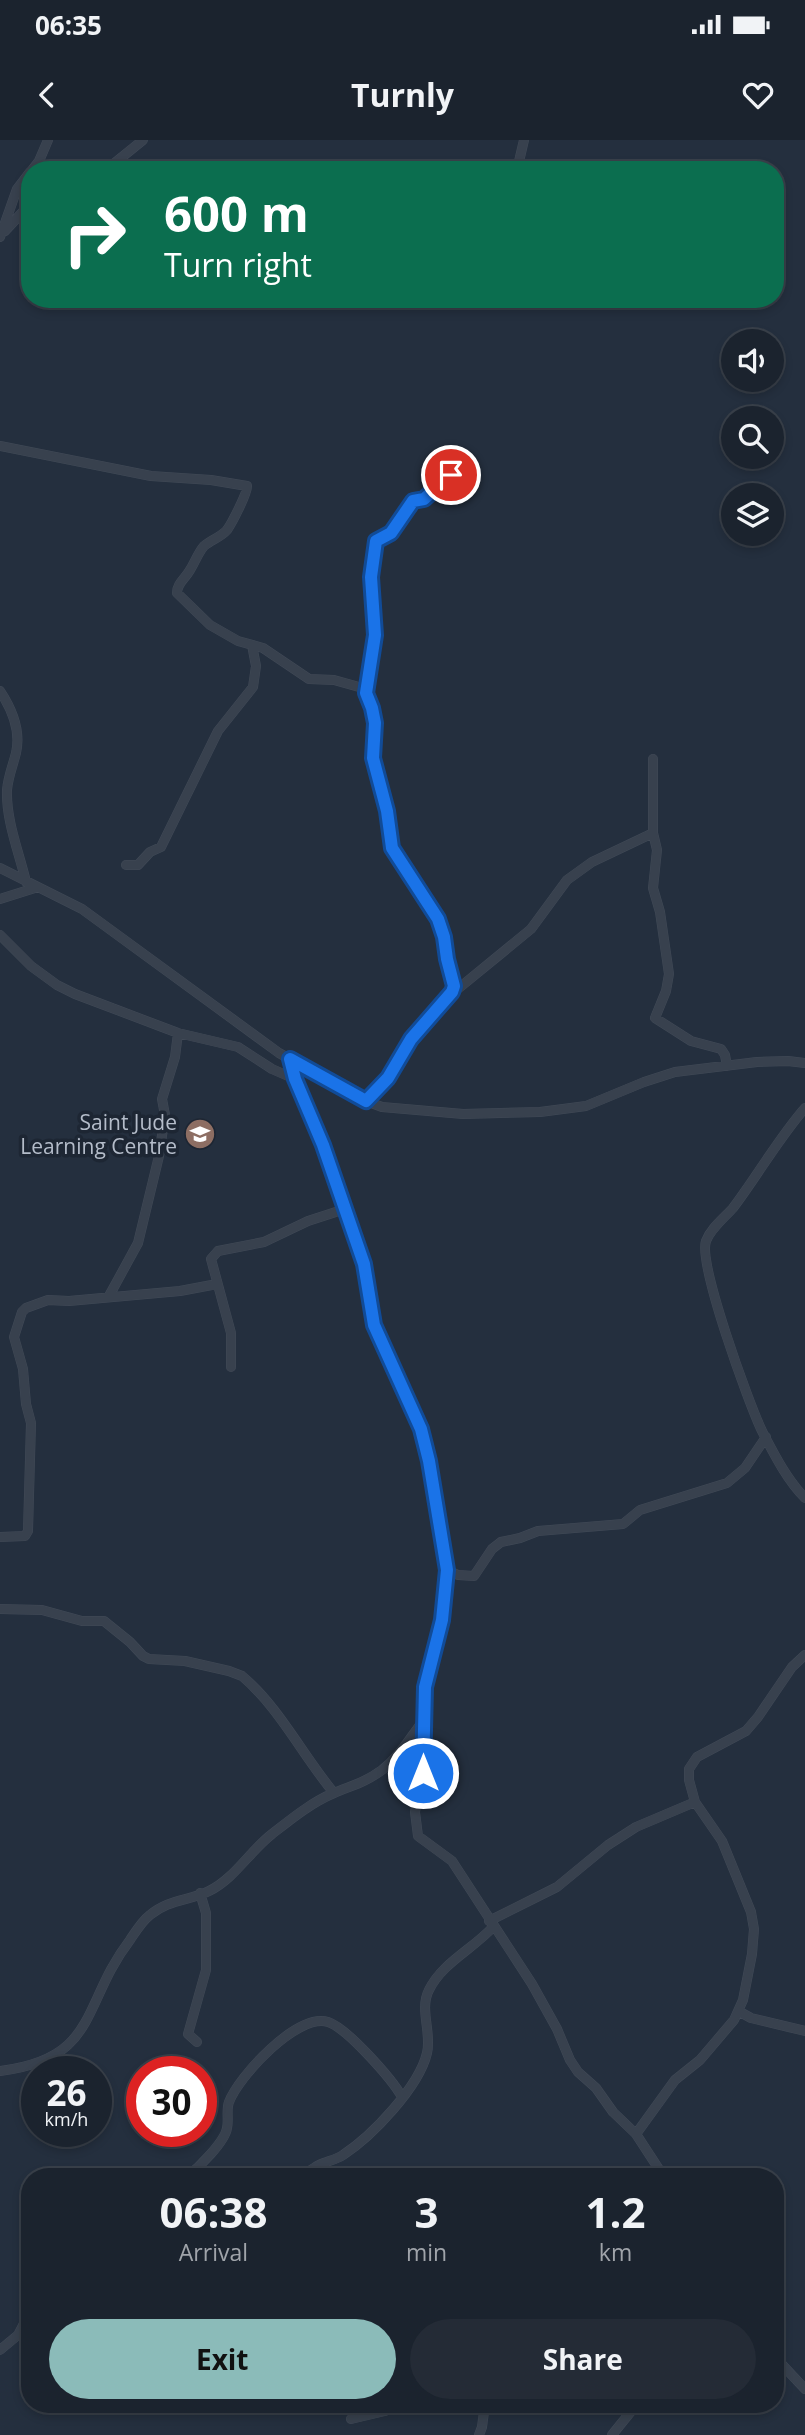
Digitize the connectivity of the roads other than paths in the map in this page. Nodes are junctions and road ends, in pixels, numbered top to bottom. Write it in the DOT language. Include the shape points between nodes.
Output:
graph roads {
  1 [pos="48,140"];
  2 [pos="143,140"];
  3 [pos="524,140"];
  4 [pos="39,161"];
  5 [pos="117,161"];
  6 [pos="519,161"];
  7 [pos="21,184"];
  8 [pos="21,214"];
  9 [pos="1,236"];
  10 [pos="0,446"];
  11 [pos="460,476"];
  12 [pos="252,645"];
  13 [pos="0,691"];
  14 [pos="366,693"];
  15 [pos="653,759"];
  16 [pos="653,833"];
  17 [pos="125,865"];
  18 [pos="0,868"];
  19 [pos="26,882"];
  20 [pos="38,887"];
  21 [pos="0,899"];
  22 [pos="2,940"];
  23 [pos="452,992"];
  24 [pos="178,1033"];
  25 [pos="290,1059"];
  26 [pos="805,1063"];
  27 [pos="727,1066"];
  28 [pos="295,1079"];
  29 [pos="366,1101"];
  30 [pos="805,1108"];
  31 [pos="345,1209"];
  32 [pos="216,1284"];
  33 [pos="109,1296"];
  34 [pos="231,1367"];
  35 [pos="766,1437"];
  36 [pos="805,1499"];
  37 [pos="0,1537"];
  38 [pos="447,1570"];
  39 [pos="0,1609"];
  40 [pos="805,1654"];
  41 [pos="423,1721"];
  42 [pos="334,1793"];
  43 [pos="695,1802"];
  44 [pos="200,1893"];
  45 [pos="491,1924"];
  46 [pos="740,2012"];
  47 [pos="805,2031"];
  48 [pos="197,2042"];
  49 [pos="0,2071"];
  50 [pos="402,2097"];
  51 [pos="636,2134"];
  52 [pos="196,2168"];
  53 [pos="317,2168"];
  54 [pos="657,2168"];
  55 [pos="21,2329"];
  56 [pos="0,2350"];
  57 [pos="784,2367"];
  58 [pos="805,2389"];
  59 [pos="376,2413"];
  60 [pos="484,2413"];
  61 [pos="630,2413"];
  62 [pos="351,2419"];
  63 [pos="483,2432"];
  64 [pos="612,2435"];
  1 -- 4 [label="street"];
  2 -- 5 [label="street"];
  3 -- 6 [label="street"];
  7 -- 9 [label="street"];
  8 -- 9 [label="street"];
  10 -- 12 [label="street" via="151,476 247,486 229,527 203,547 176,590 210,625"];
  11 -- 14 [label="street" via="451,475 424,499 413,501 391,533 376,541 371,587 375,635"];
  12 -- 14 [label="street" via="309,678 334,680"];
  12 -- 17 [label="street" via="253,687 218,731 161,847 138,864"];
  13 -- 19 [label="street" via="18,735 7,791"];
  14 -- 23 [label="street" via="375,723 373,758 392,848 438,919"];
  15 -- 16 [label="street"];
  16 -- 23 [label="street" via="592,862 567,880 531,929"];
  16 -- 27 [label="street" via="657,850 653,888 668,974 654,1018 691,1041 721,1049"];
  18 -- 19 [label="street"];
  19 -- 20 [label="street"];
  20 -- 21 [label="street"];
  20 -- 25 [label="street" via="82,909"];
  22 -- 24 [label="street" via="57,985"];
  23 -- 29 [label="street"];
  24 -- 28 [label="street" via="238,1046"];
  24 -- 33 [label="street" via="162,1099 159,1156 138,1243"];
  25 -- 28 [label="street"];
  25 -- 29 [label="street"];
  26 -- 27 [label="street"];
  27 -- 29 [label="street" via="675,1072 586,1106 540,1112 463,1114 398,1109"];
  28 -- 31 [label="street"];
  30 -- 35 [label="street" via="705,1245 720,1317"];
  31 -- 32 [label="street" via="264,1241 218,1251 211,1259"];
  31 -- 38 [label="street" via="364,1264 374,1325 426,1443"];
  32 -- 33 [label="street"];
  32 -- 34 [label="street" via="230,1334"];
  33 -- 37 [label="street" via="48,1300 22,1312 14,1337 31,1423 28,1531 25,1536"];
  35 -- 36 [label="street"];
  35 -- 38 [label="street" via="746,1468 727,1483 640,1510 623,1524 538,1531 501,1542 474,1576"];
  38 -- 41 [label="street"];
  39 -- 42 [label="street" via="42,1610 82,1621 104,1621 143,1656 242,1676"];
  40 -- 43 [label="street" via="746,1731 692,1762 689,1780"];
  41 -- 42 [label="street" via="383,1769 358,1786"];
  41 -- 45 [label="street" via="425,1752 415,1812 418,1836 452,1861"];
  42 -- 44 [label="street" via="273,1833 229,1876"];
  43 -- 45 [label="street" via="636,1827 557,1887"];
  43 -- 46 [label="street" via="722,1841 751,1912 752,1954"];
  44 -- 48 [label="street" via="206,1913 206,1970 188,2034"];
  44 -- 49 [label="street" via="174,1900 148,1916 112,1963 83,2028 65,2048 33,2065"];
  45 -- 50 [label="street" via="479,1942 451,1962 429,1990 427,2054"];
  45 -- 51 [label="street" via="532,1984 578,2072"];
  46 -- 47 [label="street"];
  46 -- 51 [label="street" via="714,2046 675,2080"];
  50 -- 52 [label="street" via="393,2081 330,2023 293,2030 242,2081 228,2104 223,2140"];
  50 -- 53 [label="street" via="374,2130"];
  51 -- 54 [label="street"];
  55 -- 56 [label="street"];
  57 -- 58 [label="street"];
  59 -- 62 [label="street"];
  60 -- 63 [label="street"];
  61 -- 64 [label="street"];
}
